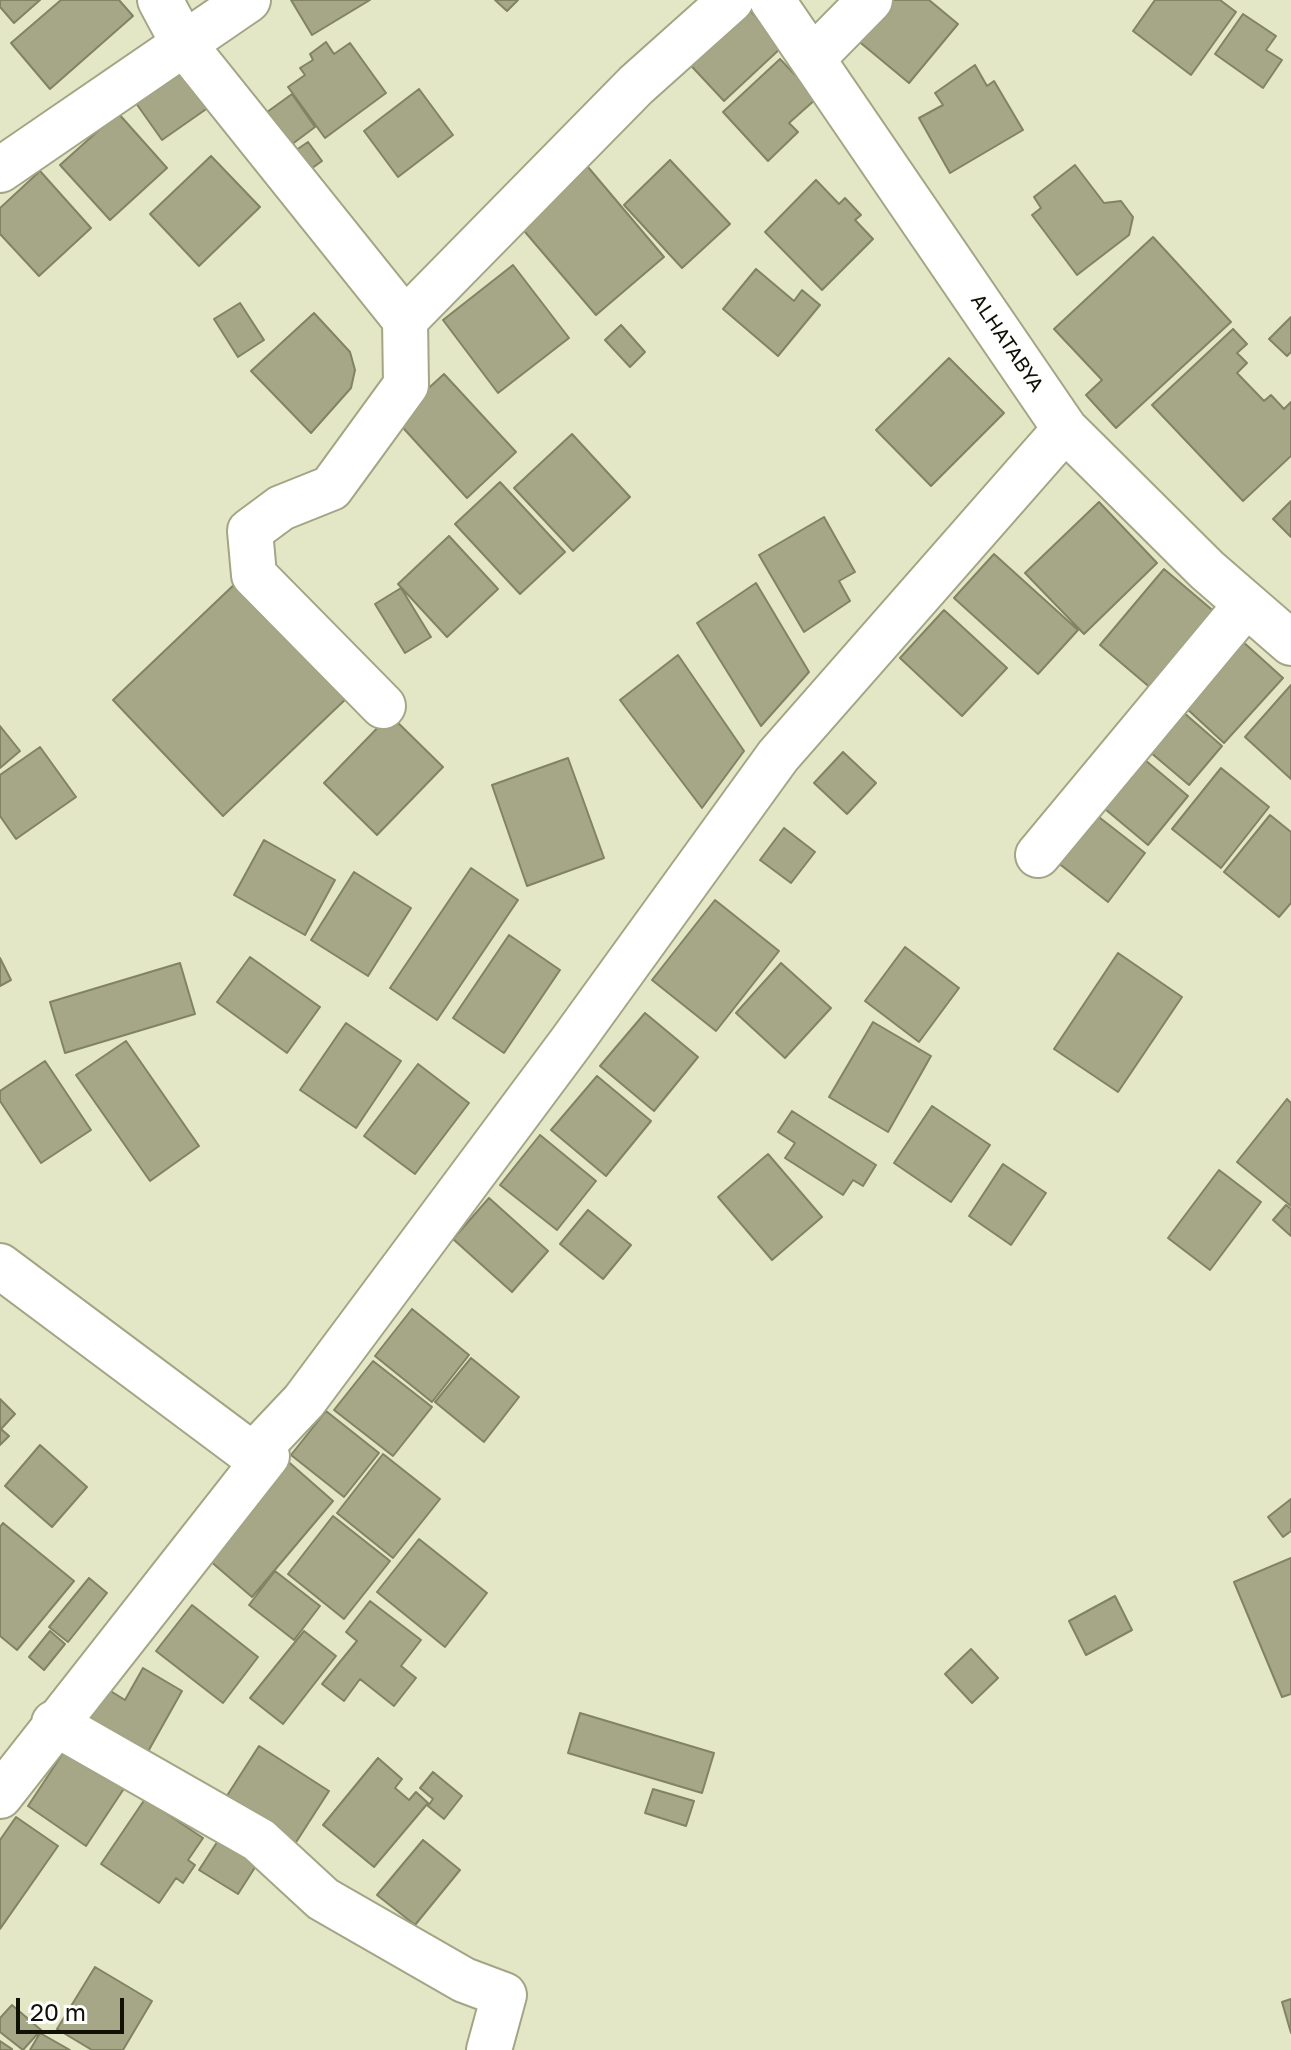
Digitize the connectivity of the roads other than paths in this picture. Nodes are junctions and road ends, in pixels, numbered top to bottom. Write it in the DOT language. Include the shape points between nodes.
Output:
graph roads {
  1 [pos="160,0"];
  2 [pos="248,0"];
  3 [pos="731,0"];
  4 [pos="772,0"];
  5 [pos="870,0"];
  6 [pos="183,43"];
  7 [pos="814,57"];
  8 [pos="0,170"];
  9 [pos="405,320"];
  10 [pos="1065,429"];
  11 [pos="1245,606"];
  12 [pos="1291,643"];
  13 [pos="383,706"];
  14 [pos="1038,855"];
  15 [pos="0,1266"];
  16 [pos="253,1455"];
  17 [pos="54,1723"];
  18 [pos="0,1796"];
  19 [pos="489,2050"];
  1 -- 6 [label="street"];
  2 -- 6 [label="street"];
  3 -- 9 [label="street" via="636,85"];
  4 -- 7 [label="street, ALHATABYA"];
  5 -- 7 [label="street"];
  6 -- 8 [label="street"];
  6 -- 9 [label="street"];
  7 -- 10 [label="street, ALHATABYA"];
  9 -- 13 [label="street" via="406,385 341,475 331,488 281,508 250,531 254,575"];
  10 -- 11 [label="street, ALHATABYA"];
  10 -- 16 [label="street" via="778,756 313,1389"];
  11 -- 12 [label="street, ALHATABYA"];
  11 -- 14 [label="street"];
  15 -- 16 [label="street"];
  16 -- 17 [label="street" via="267,1456"];
  17 -- 18 [label="street"];
  17 -- 19 [label="street" via="259,1840 323,1899 464,1980 504,1995"];
}
